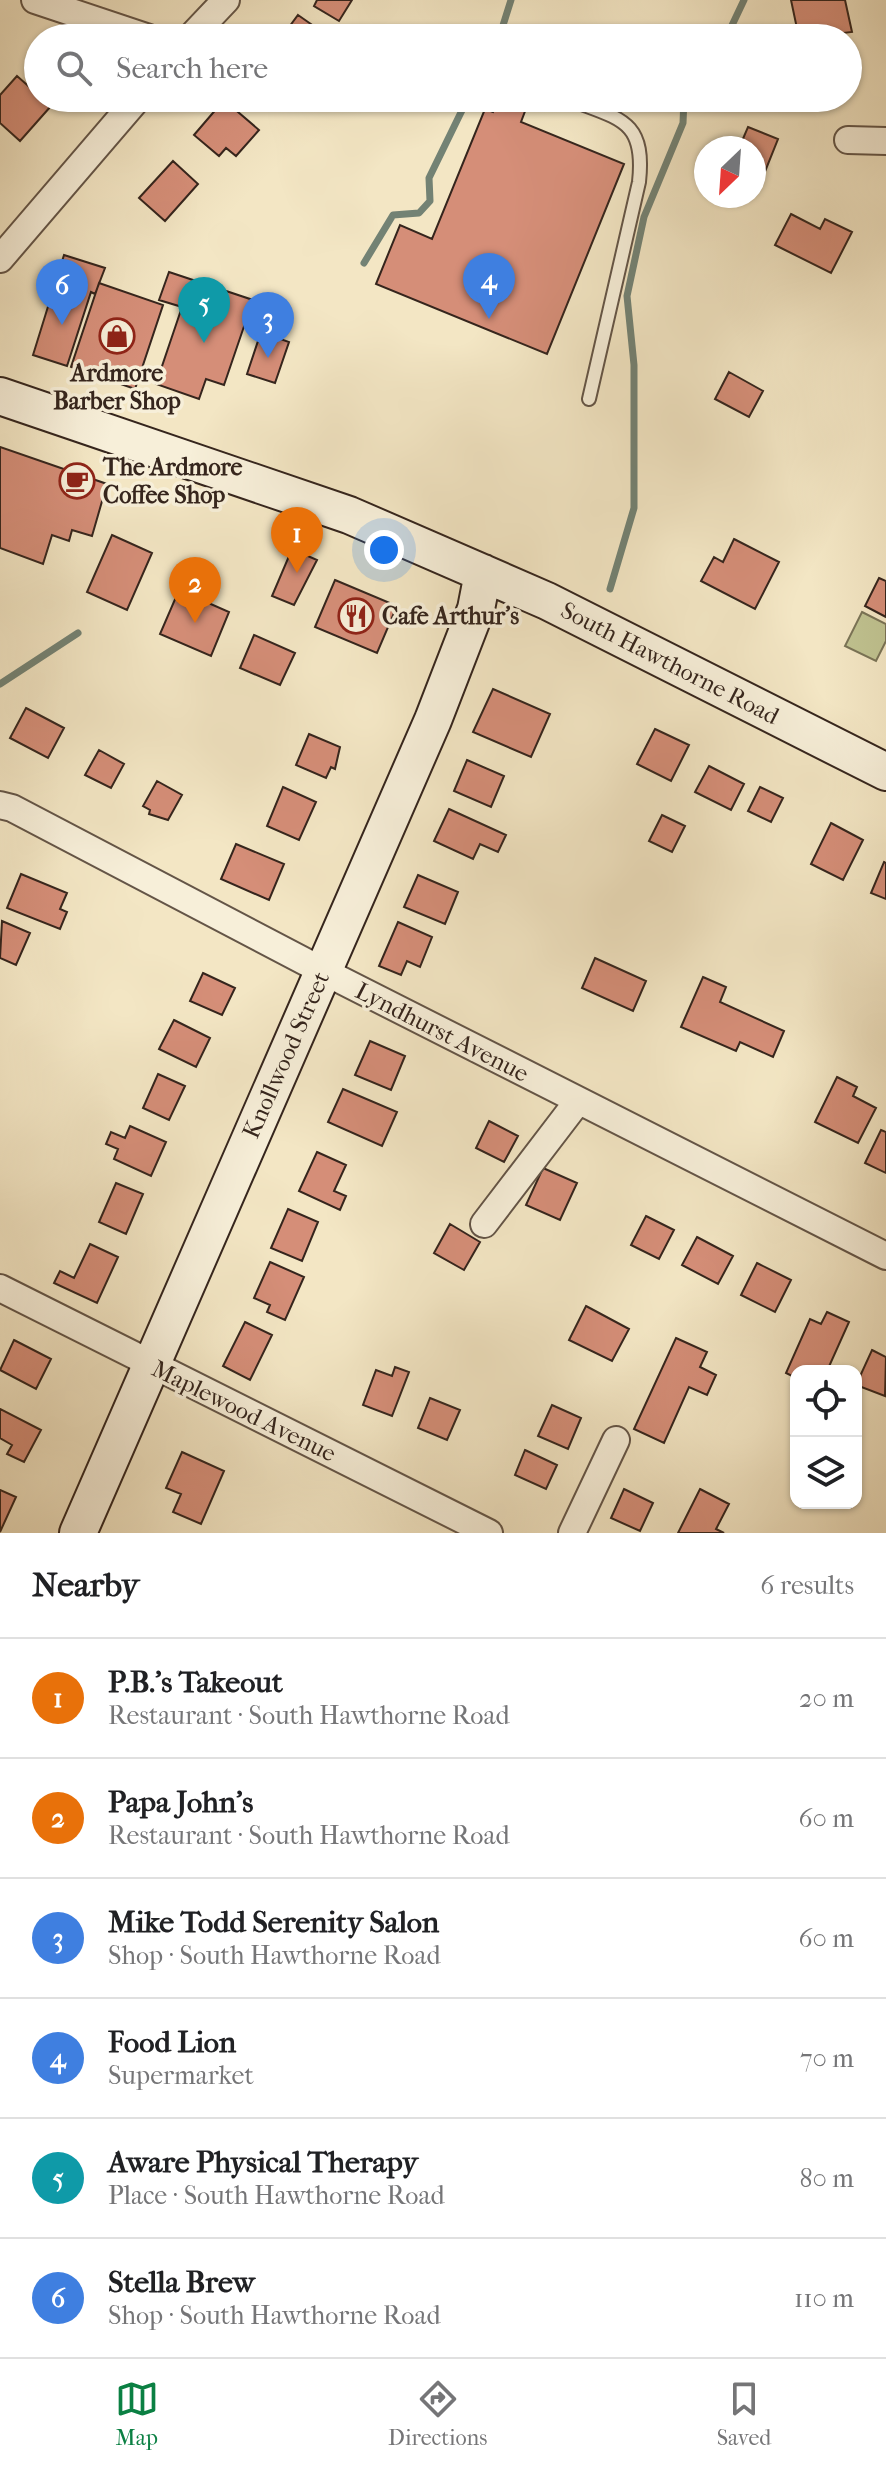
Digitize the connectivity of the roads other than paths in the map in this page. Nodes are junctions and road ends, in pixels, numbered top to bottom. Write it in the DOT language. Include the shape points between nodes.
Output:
graph roads {
  1 [pos="35,0"];
  2 [pos="226,0"];
  3 [pos="107,24"];
  4 [pos="203,24"];
  5 [pos="126,112"];
  6 [pos="600,112"];
  7 [pos="848,140"];
  8 [pos="886,141"];
  9 [pos="0,259"];
  10 [pos="0,396"];
  11 [pos="589,399"];
  12 [pos="483,573"];
  13 [pos="886,772"];
  14 [pos="0,805"];
  15 [pos="323,971"];
  16 [pos="578,1101"];
  17 [pos="484,1224"];
  18 [pos="886,1256"];
  19 [pos="0,1288"];
  20 [pos="150,1365"];
  21 [pos="616,1440"];
  22 [pos="78,1533"];
  23 [pos="489,1533"];
  24 [pos="572,1533"];
  1 -- 3 [label="street"];
  2 -- 4 [label="street"];
  5 -- 9 [label="street"];
  6 -- 11 [label="lane" via="637,136 641,147 639,182"];
  7 -- 8 [label="street"];
  10 -- 12 [label="main road, South Hawthorne Road" via="349,515"];
  12 -- 13 [label="main road, South Hawthorne Road"];
  12 -- 15 [label="main road, Knollwood Street" via="476,609 433,720"];
  14 -- 15 [label="street, Lyndhurst Avenue"];
  15 -- 16 [label="street, Lyndhurst Avenue"];
  15 -- 20 [label="main road, Knollwood Street"];
  16 -- 17 [label="street"];
  16 -- 18 [label="street, Lyndhurst Avenue"];
  19 -- 20 [label="street, Maplewood Avenue"];
  20 -- 22 [label="main road, Knollwood Street"];
  20 -- 23 [label="street, Maplewood Avenue"];
  21 -- 24 [label="street"];
}
